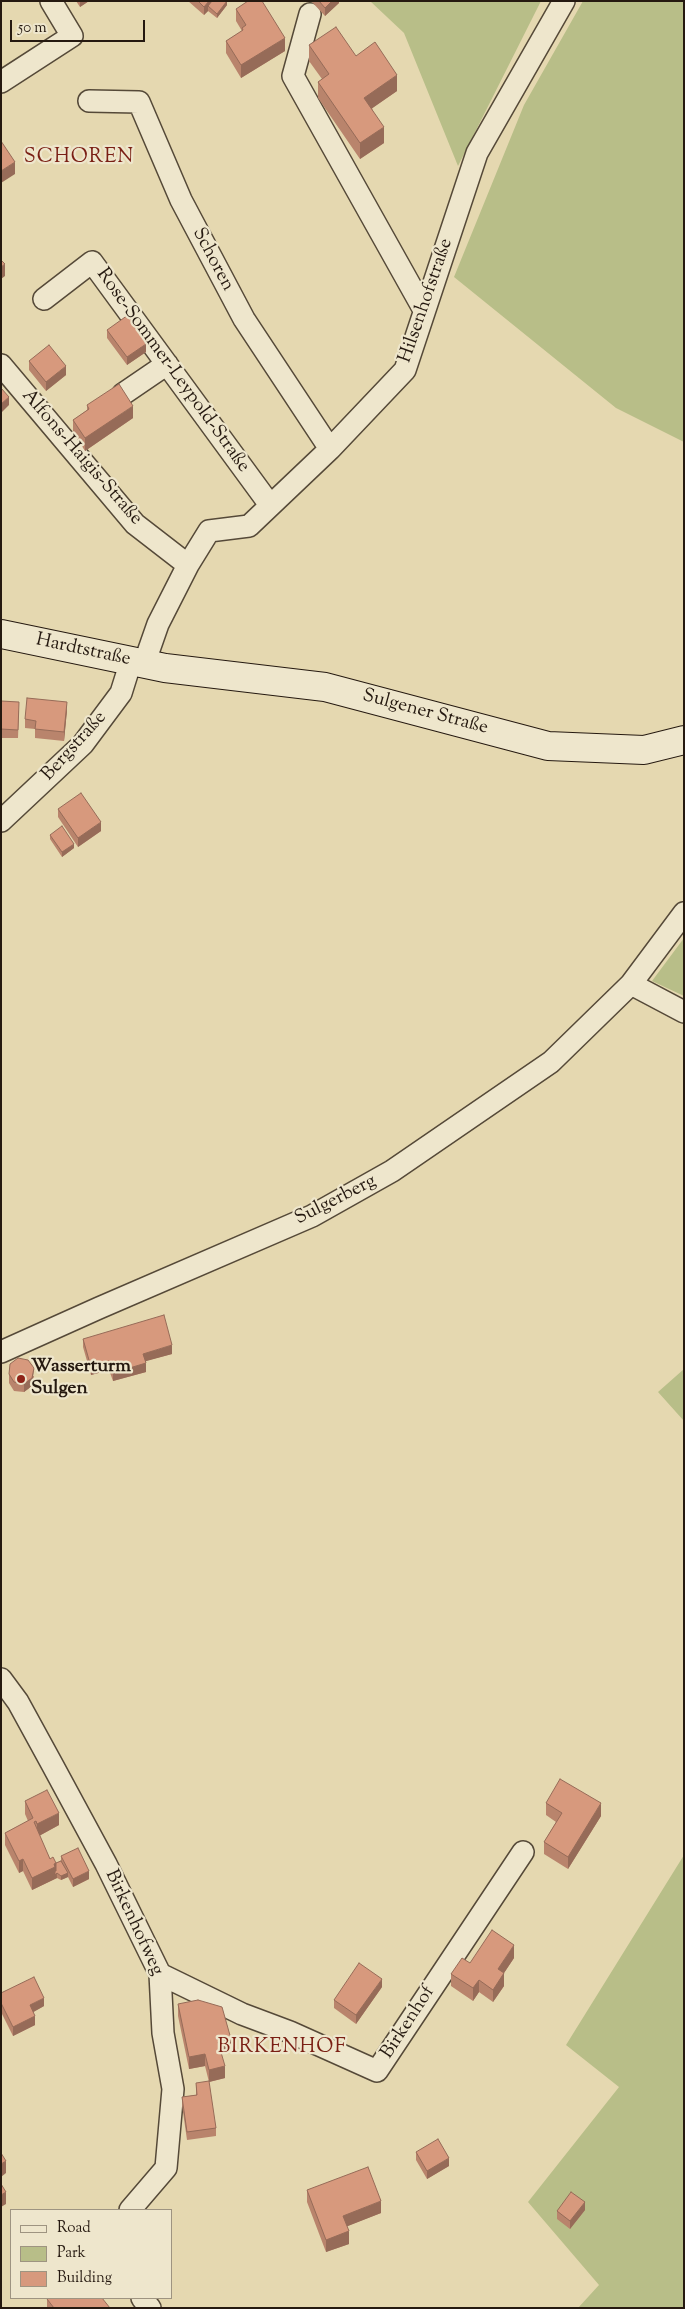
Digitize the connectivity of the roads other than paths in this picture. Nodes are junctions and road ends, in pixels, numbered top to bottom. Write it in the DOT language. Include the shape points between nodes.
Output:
graph roads {
  1 [pos="51,1"];
  2 [pos="564,1"];
  3 [pos="310,14"];
  4 [pos="1,82"];
  5 [pos="89,101"];
  6 [pos="44,299"];
  7 [pos="424,310"];
  8 [pos="167,364"];
  9 [pos="1,365"];
  10 [pos="123,394"];
  11 [pos="330,449"];
  12 [pos="270,505"];
  13 [pos="188,565"];
  14 [pos="1,634"];
  15 [pos="147,664"];
  16 [pos="684,740"];
  17 [pos="1,821"];
  18 [pos="684,913"];
  19 [pos="632,984"];
  20 [pos="684,1012"];
  21 [pos="1,1352"];
  22 [pos="1,1679"];
  23 [pos="523,1852"];
  24 [pos="160,1974"];
  25 [pos="131,2209"];
  1 -- 4 [label="street" via="72,36"];
  2 -- 7 [label="street, Hilsenhofstraße" via="477,154"];
  3 -- 7 [label="street" via="293,76"];
  5 -- 11 [label="street, Schoren" via="139,102 181,200 244,319"];
  6 -- 8 [label="street, Rose-Sommer-Leypold-Straße" via="92,262"];
  7 -- 11 [label="street, Hilsenhofstraße" via="405,370"];
  8 -- 10 [label="street"];
  8 -- 12 [label="street, Rose-Sommer-Leypold-Straße"];
  9 -- 13 [label="street, Alfons-Haigis-Straße" via="134,524"];
  11 -- 12 [label="street, Hilsenhofstraße"];
  12 -- 13 [label="street, Hilsenhofstraße" via="250,526 209,531"];
  13 -- 15 [label="street, Hilsenhofstraße" via="158,624"];
  14 -- 15 [label="main road, Hardtstraße"];
  15 -- 16 [label="main road, Sulgener Straße" via="325,687 548,746 644,750"];
  15 -- 17 [label="street, Bergstraße" via="82,744"];
  18 -- 19 [label="street, Sulgerberg"];
  19 -- 20 [label="street"];
  19 -- 21 [label="street, Sulgerberg" via="551,1062 392,1172 312,1216"];
  22 -- 24 [label="street, Birkenhofweg" via="18,1702 49,1758"];
  23 -- 24 [label="street, Birkenhof" via="377,2071 242,2014"];
  24 -- 25 [label="street, Birkenhofweg" via="163,2033 173,2089 166,2168"];
}
